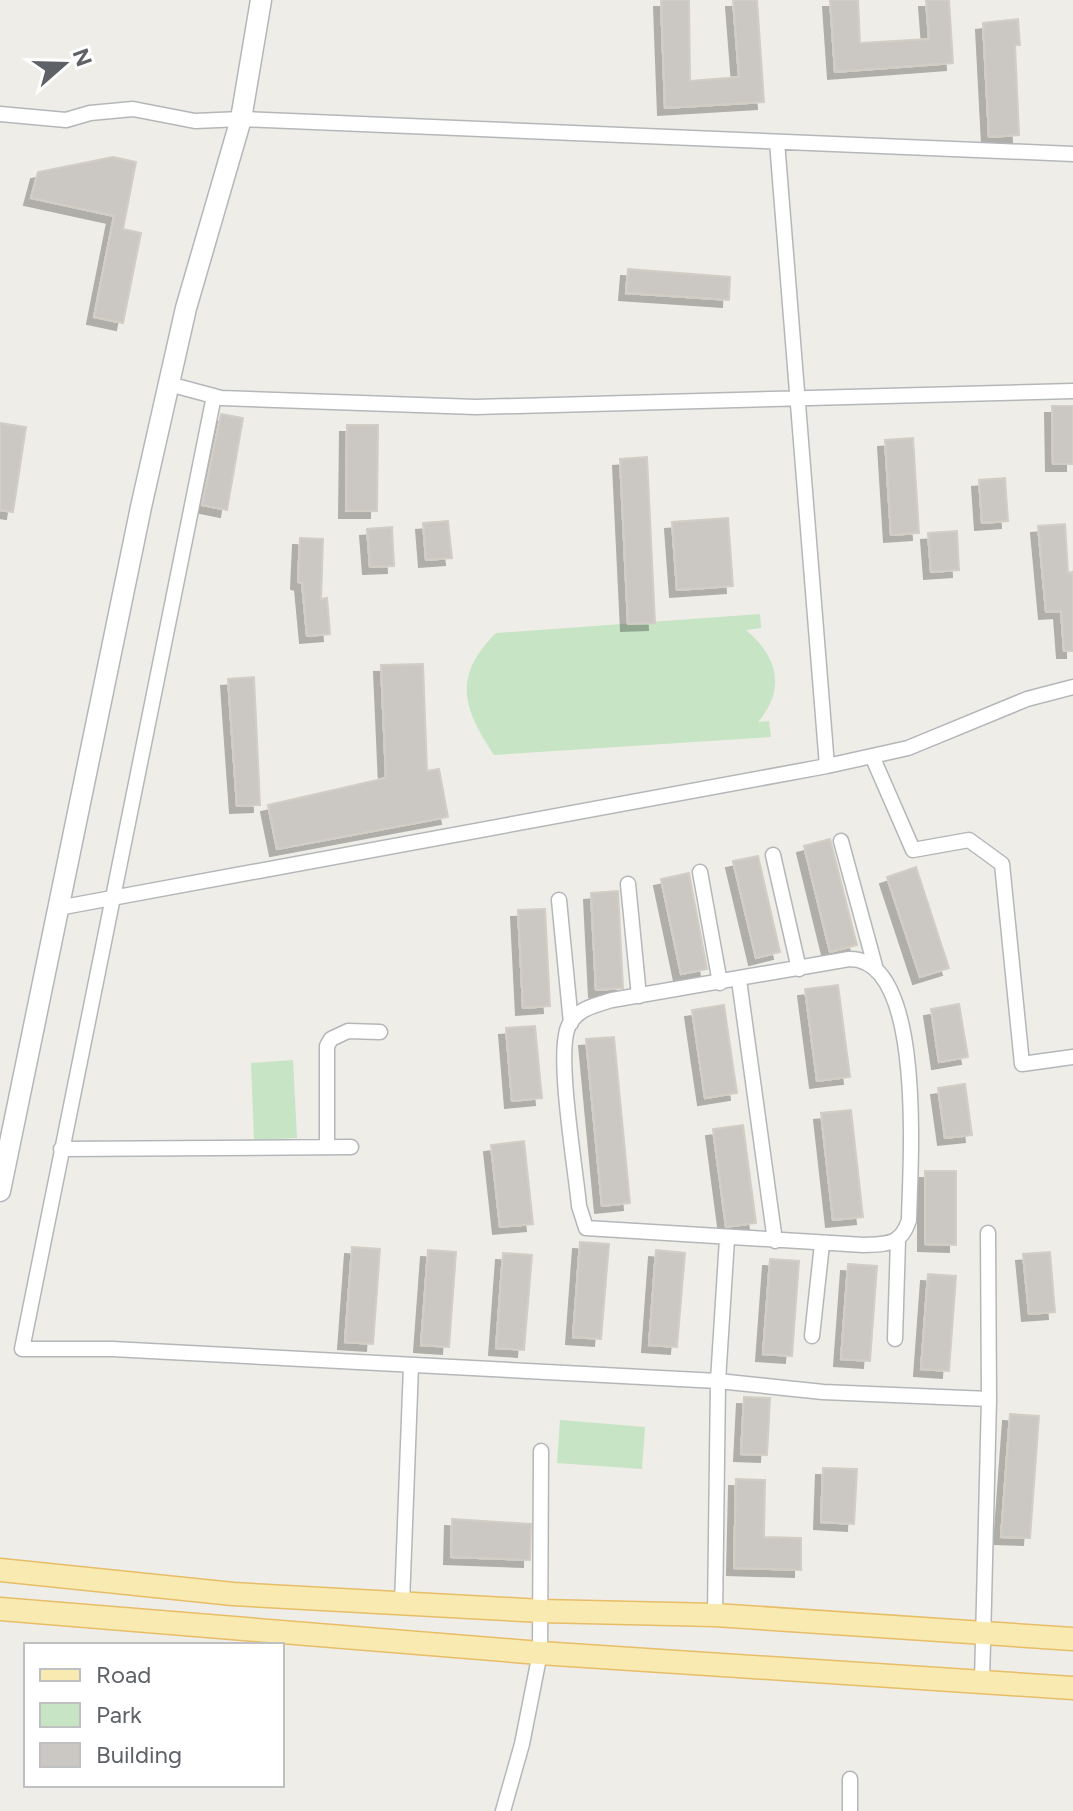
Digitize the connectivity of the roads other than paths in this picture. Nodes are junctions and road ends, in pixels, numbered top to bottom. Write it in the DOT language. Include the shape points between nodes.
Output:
graph roads {
  1 [pos="261,0"];
  2 [pos="0,114"];
  3 [pos="241,119"];
  4 [pos="777,142"];
  5 [pos="1073,154"];
  6 [pos="169,384"];
  7 [pos="1073,391"];
  8 [pos="214,396"];
  9 [pos="796,400"];
  10 [pos="1073,687"];
  11 [pos="872,756"];
  12 [pos="827,766"];
  13 [pos="841,841"];
  14 [pos="773,855"];
  15 [pos="700,872"];
  16 [pos="628,884"];
  17 [pos="110,899"];
  18 [pos="559,900"];
  19 [pos="58,908"];
  20 [pos="875,966"];
  21 [pos="799,969"];
  22 [pos="739,980"];
  23 [pos="720,983"];
  24 [pos="639,996"];
  25 [pos="571,1023"];
  26 [pos="380,1032"];
  27 [pos="1073,1057"];
  28 [pos="327,1147"];
  29 [pos="351,1147"];
  30 [pos="61,1149"];
  31 [pos="0,1191"];
  32 [pos="988,1233"];
  33 [pos="727,1239"];
  34 [pos="898,1240"];
  35 [pos="775,1241"];
  36 [pos="822,1244"];
  37 [pos="812,1336"];
  38 [pos="895,1339"];
  39 [pos="411,1366"];
  40 [pos="718,1381"];
  41 [pos="989,1399"];
  42 [pos="541,1451"];
  43 [pos="0,1570"];
  44 [pos="402,1603"];
  45 [pos="0,1609"];
  46 [pos="542,1611"];
  47 [pos="715,1615"];
  48 [pos="982,1633"];
  49 [pos="1073,1639"];
  50 [pos="540,1653"];
  51 [pos="982,1682"];
  52 [pos="1073,1688"];
  53 [pos="850,1779"];
  54 [pos="503,1811"];
  55 [pos="850,1811"];
  1 -- 3 [label="street"];
  2 -- 3 [label="street" via="66,120 133,109 195,121"];
  3 -- 4 [label="street"];
  3 -- 6 [label="street"];
  4 -- 5 [label="street"];
  4 -- 9 [label="street"];
  6 -- 8 [label="street"];
  6 -- 19 [label="street"];
  7 -- 9 [label="street"];
  8 -- 9 [label="street" via="476,407"];
  8 -- 17 [label="street"];
  9 -- 12 [label="street"];
  10 -- 11 [label="street" via="1027,699 908,748"];
  11 -- 12 [label="street"];
  11 -- 27 [label="street" via="913,850 969,840 1002,864 1022,1064"];
  12 -- 17 [label="street"];
  13 -- 20 [label="street"];
  14 -- 21 [label="street"];
  15 -- 23 [label="street"];
  16 -- 24 [label="street"];
  17 -- 19 [label="street"];
  17 -- 30 [label="street"];
  18 -- 25 [label="street"];
  19 -- 31 [label="street"];
  20 -- 21 [label="street" via="849,959"];
  20 -- 34 [label="street" via="897,1004 911,1117 909,1220"];
  21 -- 22 [label="street"];
  22 -- 23 [label="street"];
  22 -- 35 [label="street"];
  23 -- 24 [label="street"];
  24 -- 25 [label="street" via="589,1007"];
  25 -- 33 [label="street" via="565,1056 579,1206 586,1228"];
  26 -- 28 [label="street" via="348,1031 327,1046"];
  28 -- 29 [label="street"];
  28 -- 30 [label="street"];
  30 -- 39 [label="street" via="22,1349"];
  32 -- 41 [label="street"];
  33 -- 35 [label="street"];
  33 -- 40 [label="street"];
  34 -- 36 [label="street"];
  34 -- 38 [label="street"];
  35 -- 36 [label="street"];
  36 -- 37 [label="street"];
  39 -- 40 [label="street"];
  39 -- 44 [label="street"];
  40 -- 41 [label="street" via="823,1392"];
  40 -- 47 [label="street"];
  41 -- 48 [label="street"];
  42 -- 46 [label="street"];
  43 -- 44 [label="main road" via="233,1594"];
  44 -- 46 [label="main road"];
  45 -- 50 [label="main road"];
  46 -- 47 [label="main road"];
  46 -- 50 [label="street"];
  47 -- 48 [label="main road"];
  48 -- 49 [label="main road"];
  48 -- 51 [label="street"];
  50 -- 51 [label="main road"];
  50 -- 54 [label="street"];
  51 -- 52 [label="main road"];
  53 -- 55 [label="street"];
}
